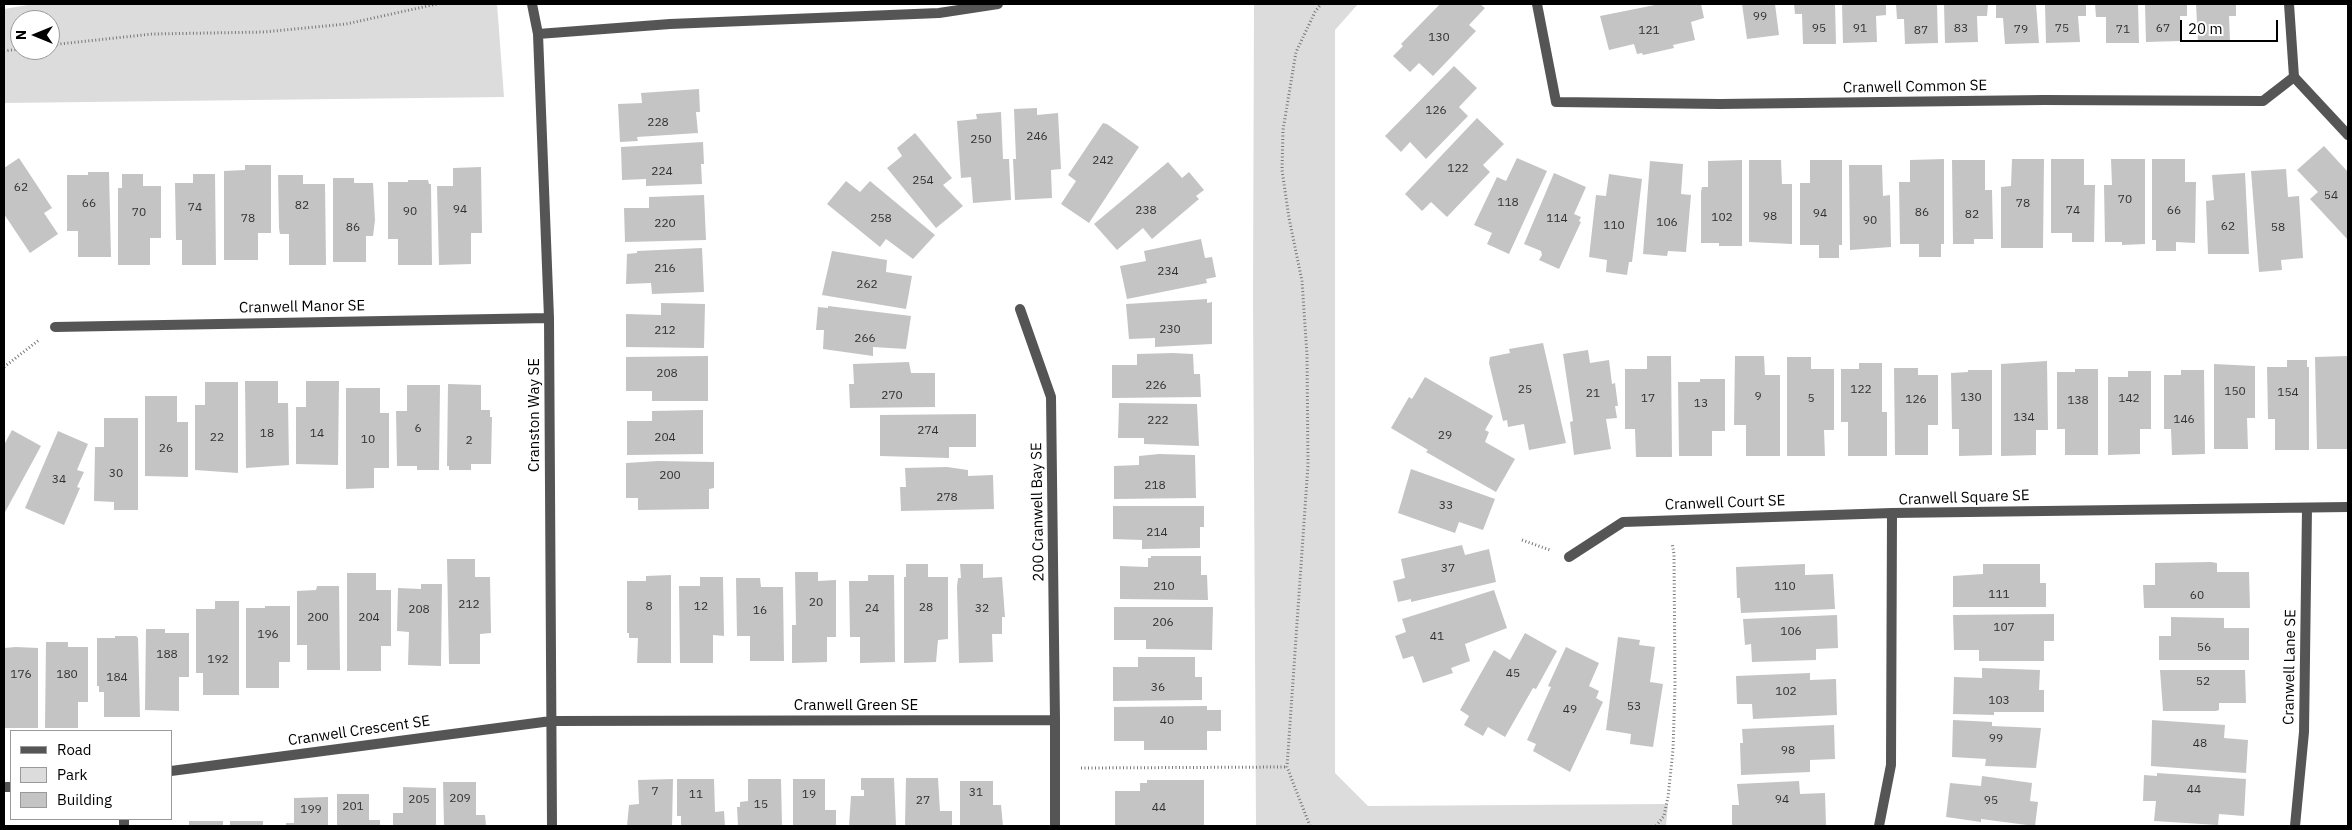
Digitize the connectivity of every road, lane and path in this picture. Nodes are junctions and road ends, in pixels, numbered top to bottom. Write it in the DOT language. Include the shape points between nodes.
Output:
graph roads {
  1 [pos="437,4"];
  2 [pos="532,4"];
  3 [pos="998,4"];
  4 [pos="1321,4"];
  5 [pos="1537,4"];
  6 [pos="2290,4"];
  7 [pos="538,34"];
  8 [pos="60,44"];
  9 [pos="2294,77"];
  10 [pos="2348,136"];
  11 [pos="1020,308"];
  12 [pos="549,318"];
  13 [pos="55,327"];
  14 [pos="4,367"];
  15 [pos="2348,507"];
  16 [pos="2307,508"];
  17 [pos="1892,513"];
  18 [pos="1668,520"];
  19 [pos="1522,540"];
  20 [pos="1569,557"];
  21 [pos="1055,720"];
  22 [pos="551,721"];
  23 [pos="1287,767"];
  24 [pos="1081,768"];
  25 [pos="172,771"];
  26 [pos="552,826"];
  27 [pos="1055,826"];
  28 [pos="1310,826"];
  29 [pos="1656,826"];
  30 [pos="1879,826"];
  31 [pos="2295,826"];
  1 -- 8 [label="path" via="346,24 264,32 152,34"];
  2 -- 7 [label="street, Cranston Way SE"];
  3 -- 7 [label="street" via="939,13 670,24"];
  4 -- 23 [label="path" via="1296,52 1283,130 1282,170 1302,281 1308,465"];
  5 -- 9 [label="street, Cranwell Common SE" via="1556,102 2263,101"];
  6 -- 9 [label="street"];
  7 -- 12 [label="street, Cranston Way SE"];
  9 -- 10 [label="street"];
  11 -- 21 [label="street, 200 Cranwell Bay SE" via="1051,397"];
  12 -- 13 [label="street, Cranwell Manor SE"];
  12 -- 22 [label="street, Cranston Way SE"];
  13 -- 14 [label="path"];
  15 -- 16 [label="street, Cranwell Square SE"];
  16 -- 17 [label="street, Cranwell Square SE"];
  16 -- 31 [label="street, Cranwell Lane SE" via="2304,732"];
  17 -- 18 [label="street, Cranwell Court SE"];
  17 -- 30 [label="street, Cranwell Square SE" via="1891,766"];
  18 -- 20 [label="street, Cranwell Court SE" via="1623,522"];
  18 -- 29 [label="path" via="1674,554 1675,704 1668,797 1664,816"];
  19 -- 20 [label="path"];
  21 -- 22 [label="street, Cranwell Green SE"];
  21 -- 27 [label="street"];
  22 -- 25 [label="street, Cranwell Crescent SE"];
  22 -- 26 [label="street, Cranston Way SE"];
  23 -- 24 [label="path"];
  23 -- 28 [label="path"];
}
